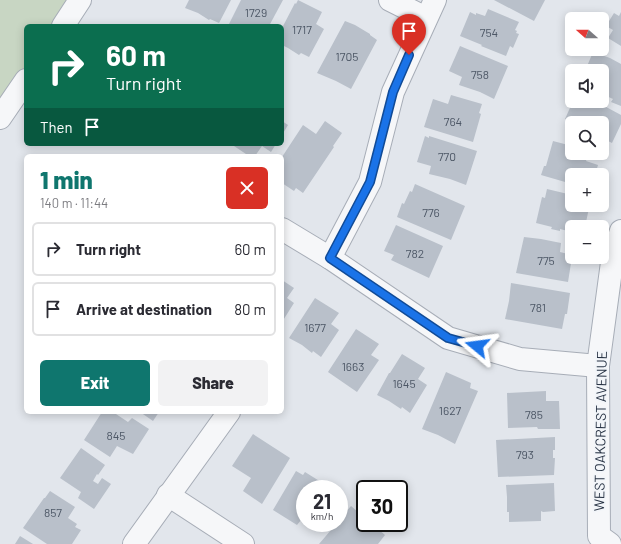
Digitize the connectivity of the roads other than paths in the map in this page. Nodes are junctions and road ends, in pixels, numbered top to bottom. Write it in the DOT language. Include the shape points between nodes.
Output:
graph roads {
  1 [pos="80,0"];
  2 [pos="390,0"];
  3 [pos="430,9"];
  4 [pos="64,24"];
  5 [pos="24,83"];
  6 [pos="0,118"];
  7 [pos="284,230"];
  8 [pos="621,231"];
  9 [pos="330,258"];
  10 [pos="598,366"];
  11 [pos="228,414"];
  12 [pos="168,495"];
  13 [pos="605,540"];
  14 [pos="134,544"];
  15 [pos="243,544"];
  1 -- 4 [label="street"];
  2 -- 3 [label="street"];
  3 -- 9 [label="street" via="393,92 370,182"];
  5 -- 6 [label="street"];
  7 -- 9 [label="street"];
  8 -- 10 [label="street, WEST OAKCREST AVENUE" via="613,256"];
  9 -- 10 [label="street" via="448,338 520,359"];
  10 -- 13 [label="street, WEST OAKCREST AVENUE"];
  11 -- 12 [label="street"];
  12 -- 14 [label="street"];
  12 -- 15 [label="street"];
}
